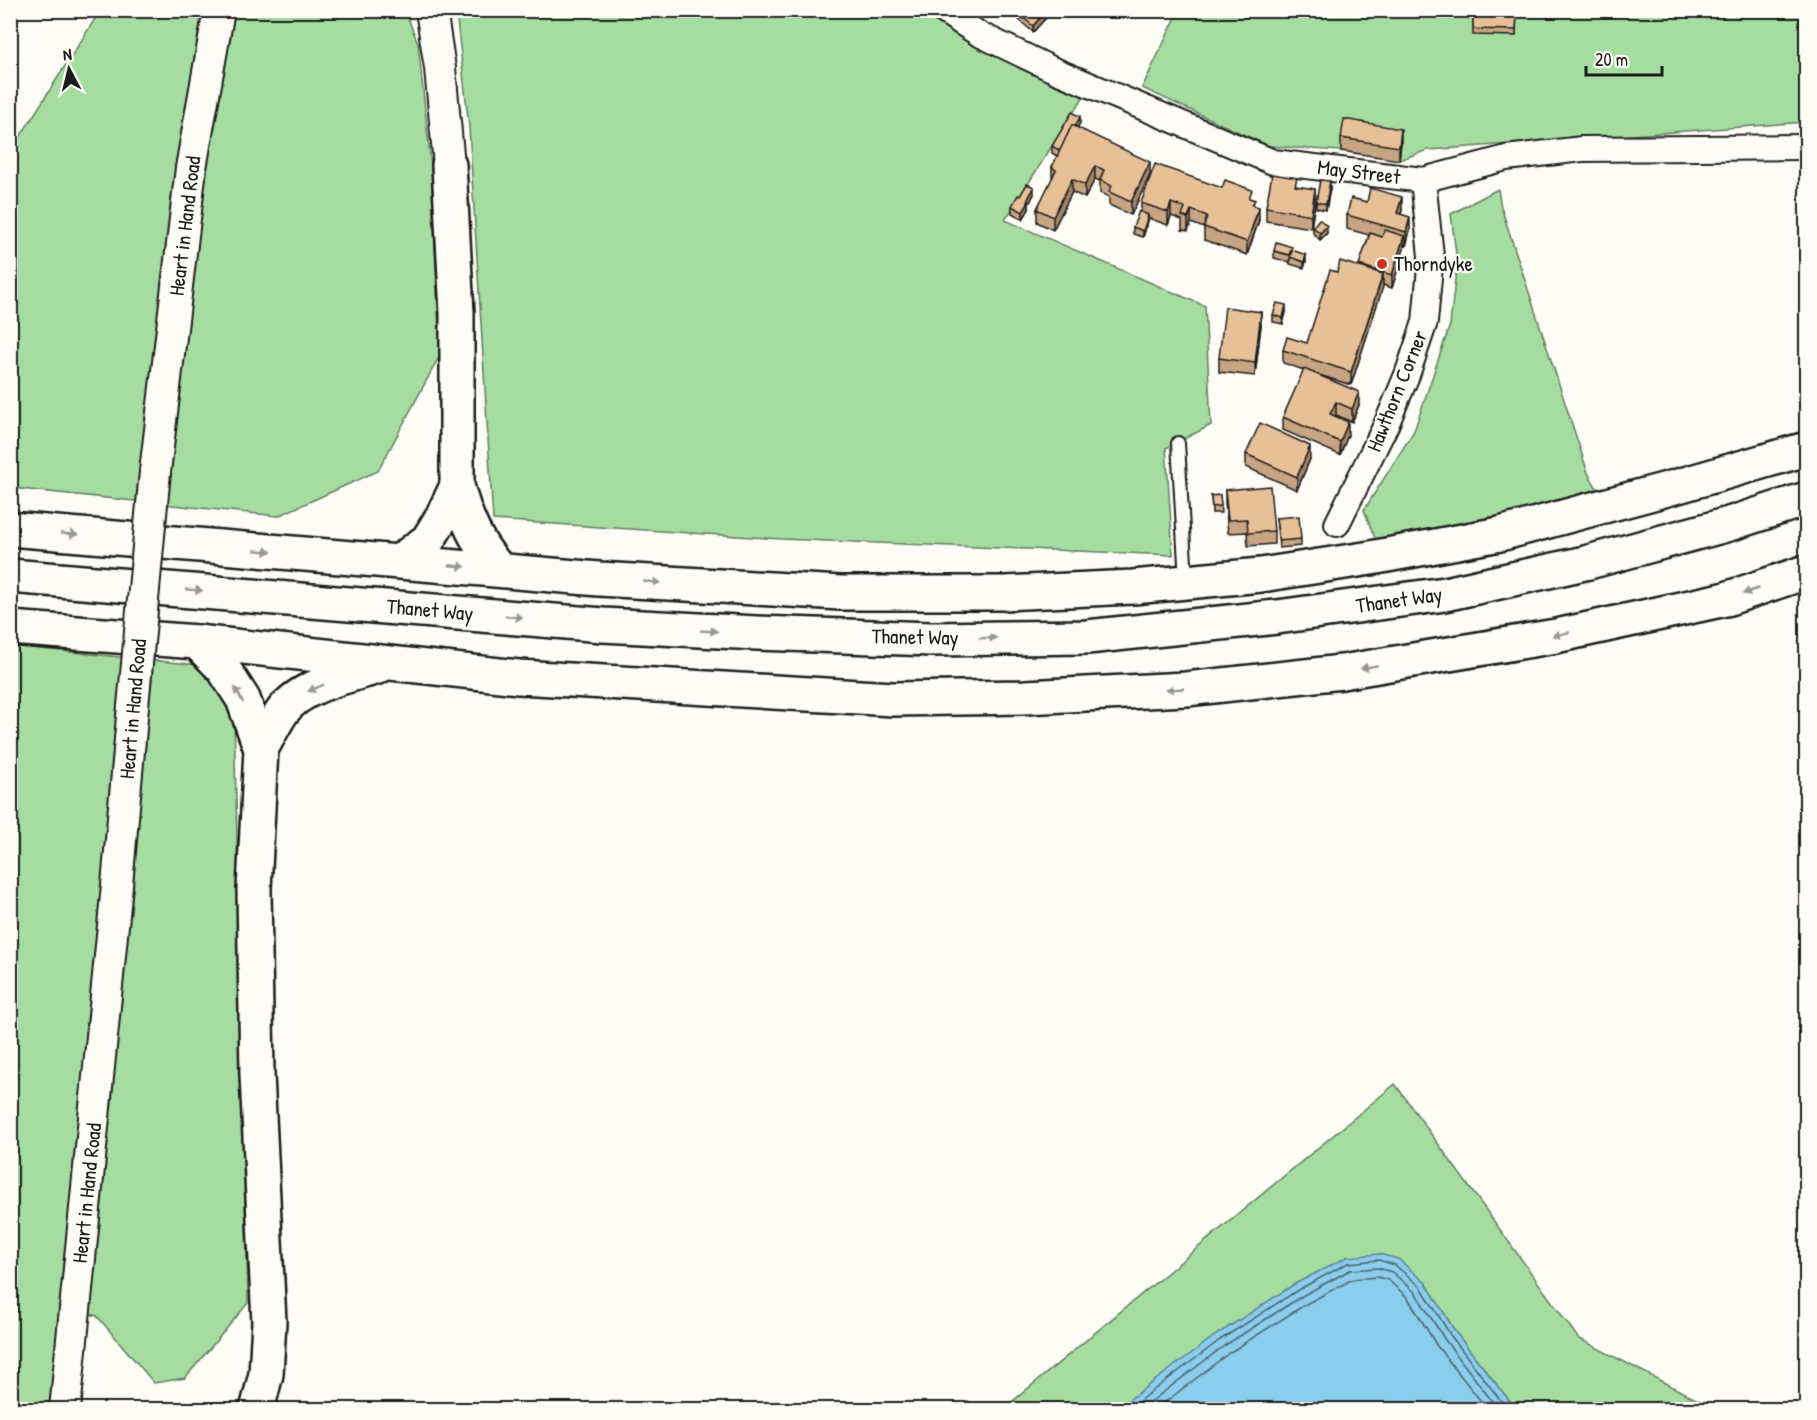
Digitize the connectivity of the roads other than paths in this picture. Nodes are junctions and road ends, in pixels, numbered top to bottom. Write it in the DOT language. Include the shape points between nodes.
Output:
graph roads {
  1 [pos="219,10"];
  2 [pos="431,10"];
  3 [pos="942,10"];
  4 [pos="1806,147"];
  5 [pos="449,165"];
  6 [pos="1423,180"];
  7 [pos="1178,443"];
  8 [pos="1806,449"];
  9 [pos="457,486"];
  10 [pos="1806,499"];
  11 [pos="1338,524"];
  12 [pos="10,529"];
  13 [pos="400,561"];
  14 [pos="499,569"];
  15 [pos="1806,572"];
  16 [pos="10,576"];
  17 [pos="1186,582"];
  18 [pos="10,628"];
  19 [pos="197,642"];
  20 [pos="392,663"];
  21 [pos="261,749"];
  22 [pos="65,1410"];
  23 [pos="257,1410"];
  1 -- 22 [label="street, Heart in Hand Road, bridge" via="191,168 155,472"];
  2 -- 5 [label="street"];
  3 -- 6 [label="street, May Street" via="979,34 1054,70 1273,162"];
  4 -- 6 [label="street, May Street" via="1582,149 1506,158"];
  5 -- 9 [label="highway" via="458,313"];
  6 -- 11 [label="street, Hawthorn Corner" via="1431,256 1425,322 1386,425"];
  7 -- 17 [label="lane"];
  8 -- 17 [label="highway" via="1500,534 1283,572"];
  9 -- 13 [label="highway" via="428,540"];
  9 -- 14 [label="highway" via="476,540"];
  16 -- 10 [label="highway, Thanet Way, one-way" via="603,625 932,639 1087,637 1445,594 1584,563"];
  12 -- 13 [label="highway, one-way"];
  13 -- 14 [label="highway, one-way"];
  14 -- 17 [label="highway, one-way" via="841,593 1005,593"];
  15 -- 20 [label="highway, one-way" via="1726,599 1556,636 1342,672 1186,689 893,699 519,677"];
  18 -- 19 [label="highway"];
  19 -- 20 [label="highway"];
  21 -- 19 [label="highway, one-way" via="243,699 223,668"];
  20 -- 21 [label="highway, one-way" via="302,694 283,711"];
  21 -- 23 [label="highway" via="254,889 257,1075 269,1322 266,1374"];
}
